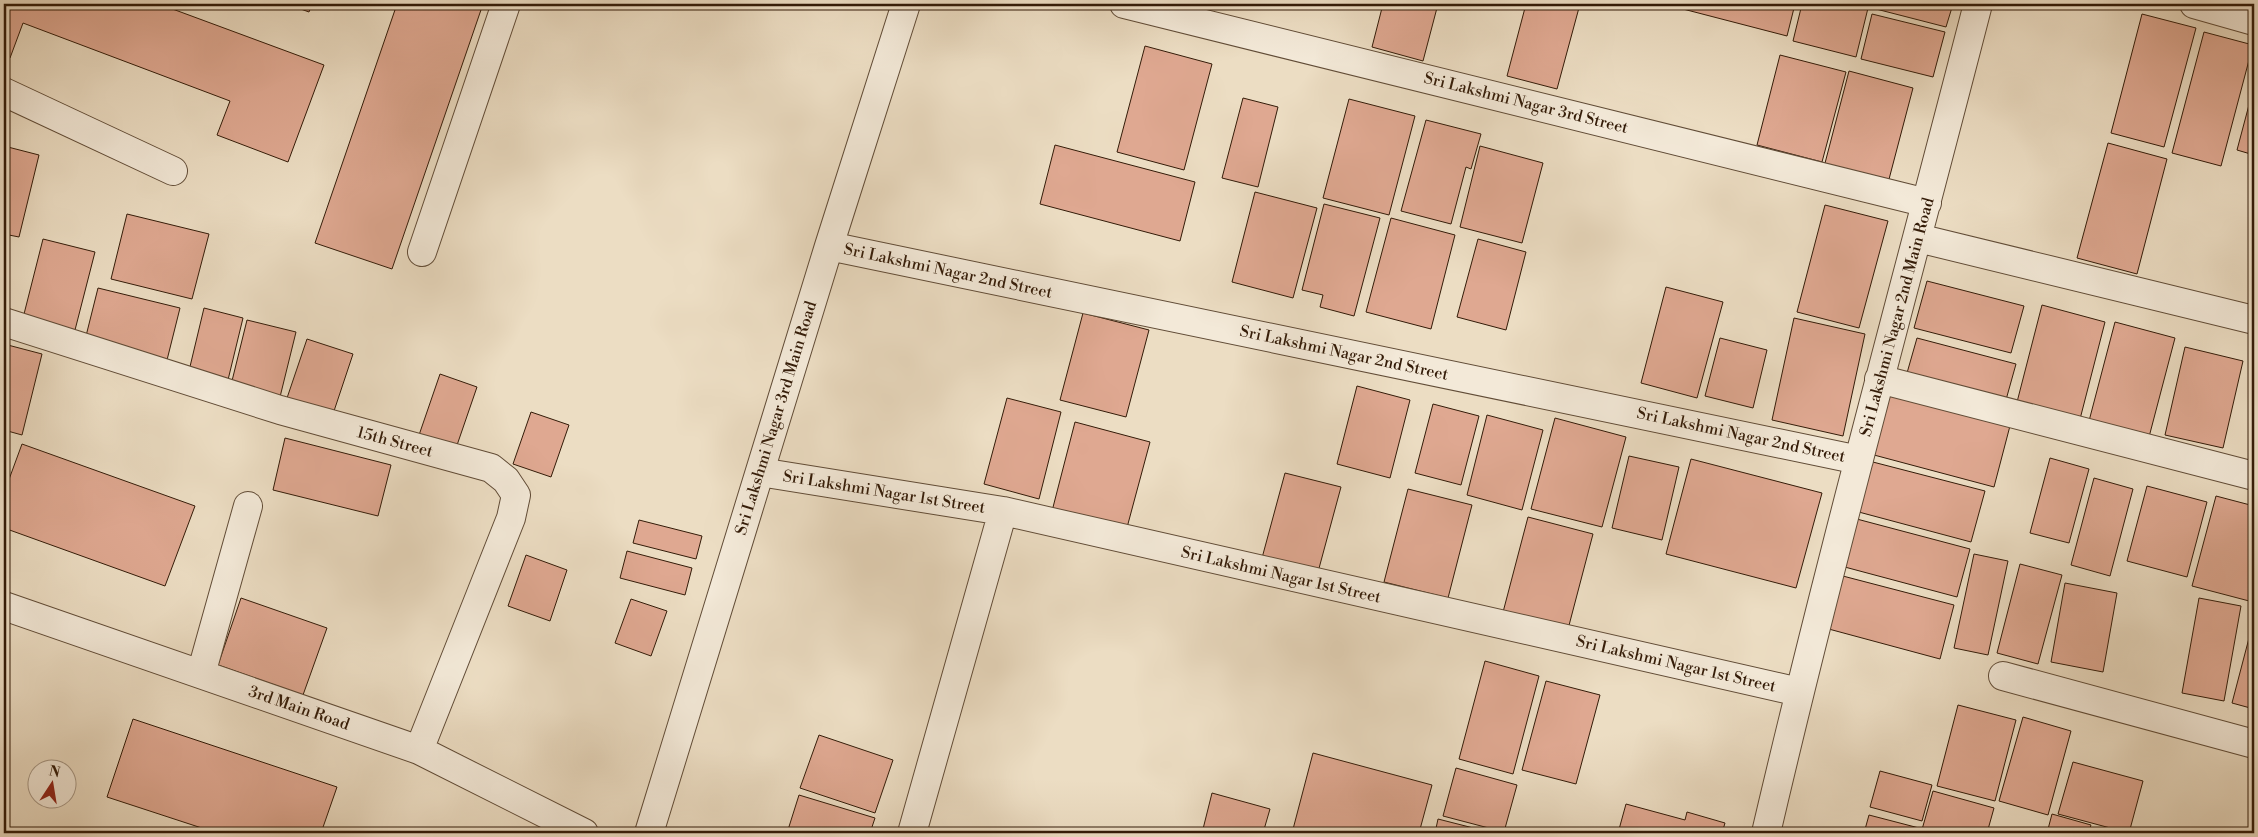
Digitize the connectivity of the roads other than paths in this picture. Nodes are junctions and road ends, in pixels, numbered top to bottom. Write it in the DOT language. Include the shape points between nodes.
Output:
graph roads {
  1 [pos="506,4"];
  2 [pos="906,4"];
  3 [pos="1124,4"];
  4 [pos="1978,4"];
  5 [pos="2194,4"];
  6 [pos="2254,21"];
  7 [pos="4,92"];
  8 [pos="174,170"];
  9 [pos="1926,203"];
  10 [pos="1918,238"];
  11 [pos="829,246"];
  12 [pos="422,252"];
  13 [pos="2254,320"];
  14 [pos="4,322"];
  15 [pos="1879,379"];
  16 [pos="1860,460"];
  17 [pos="760,472"];
  18 [pos="2254,476"];
  19 [pos="248,506"];
  20 [pos="1003,511"];
  21 [pos="4,606"];
  22 [pos="201,674"];
  23 [pos="2003,676"];
  24 [pos="1799,692"];
  25 [pos="2254,744"];
  26 [pos="419,750"];
  27 [pos="584,833"];
  28 [pos="649,833"];
  29 [pos="912,833"];
  30 [pos="1766,833"];
  1 -- 12 [label="street"];
  2 -- 11 [label="street, Sri Lakshmi Nagar 3rd Main Road"];
  3 -- 9 [label="street, Sri Lakshmi Nagar 3rd Street"];
  4 -- 9 [label="street, Sri Lakshmi Nagar 2nd Main Road"];
  5 -- 6 [label="street"];
  7 -- 8 [label="street"];
  9 -- 10 [label="street, Sri Lakshmi Nagar 2nd Main Road"];
  10 -- 13 [label="street"];
  10 -- 15 [label="street, Sri Lakshmi Nagar 2nd Main Road"];
  11 -- 16 [label="street, Sri Lakshmi Nagar 2nd Street"];
  11 -- 17 [label="street, Sri Lakshmi Nagar 3rd Main Road"];
  14 -- 26 [label="street, 15th Street" via="280,410 490,468 506,480 516,496 511,518"];
  15 -- 16 [label="street, Sri Lakshmi Nagar 2nd Main Road"];
  15 -- 18 [label="street"];
  16 -- 24 [label="street, Sri Lakshmi Nagar 2nd Main Road"];
  17 -- 20 [label="street, Sri Lakshmi Nagar 1st Street"];
  17 -- 28 [label="street, Sri Lakshmi Nagar 3rd Main Road"];
  19 -- 22 [label="street"];
  20 -- 24 [label="street, Sri Lakshmi Nagar 1st Street"];
  20 -- 29 [label="street"];
  21 -- 22 [label="street, 3rd Main Road"];
  22 -- 26 [label="street, 3rd Main Road"];
  23 -- 25 [label="street"];
  24 -- 30 [label="street, Sri Lakshmi Nagar 2nd Main Road"];
  26 -- 27 [label="street, 3rd Main Road"];
}
